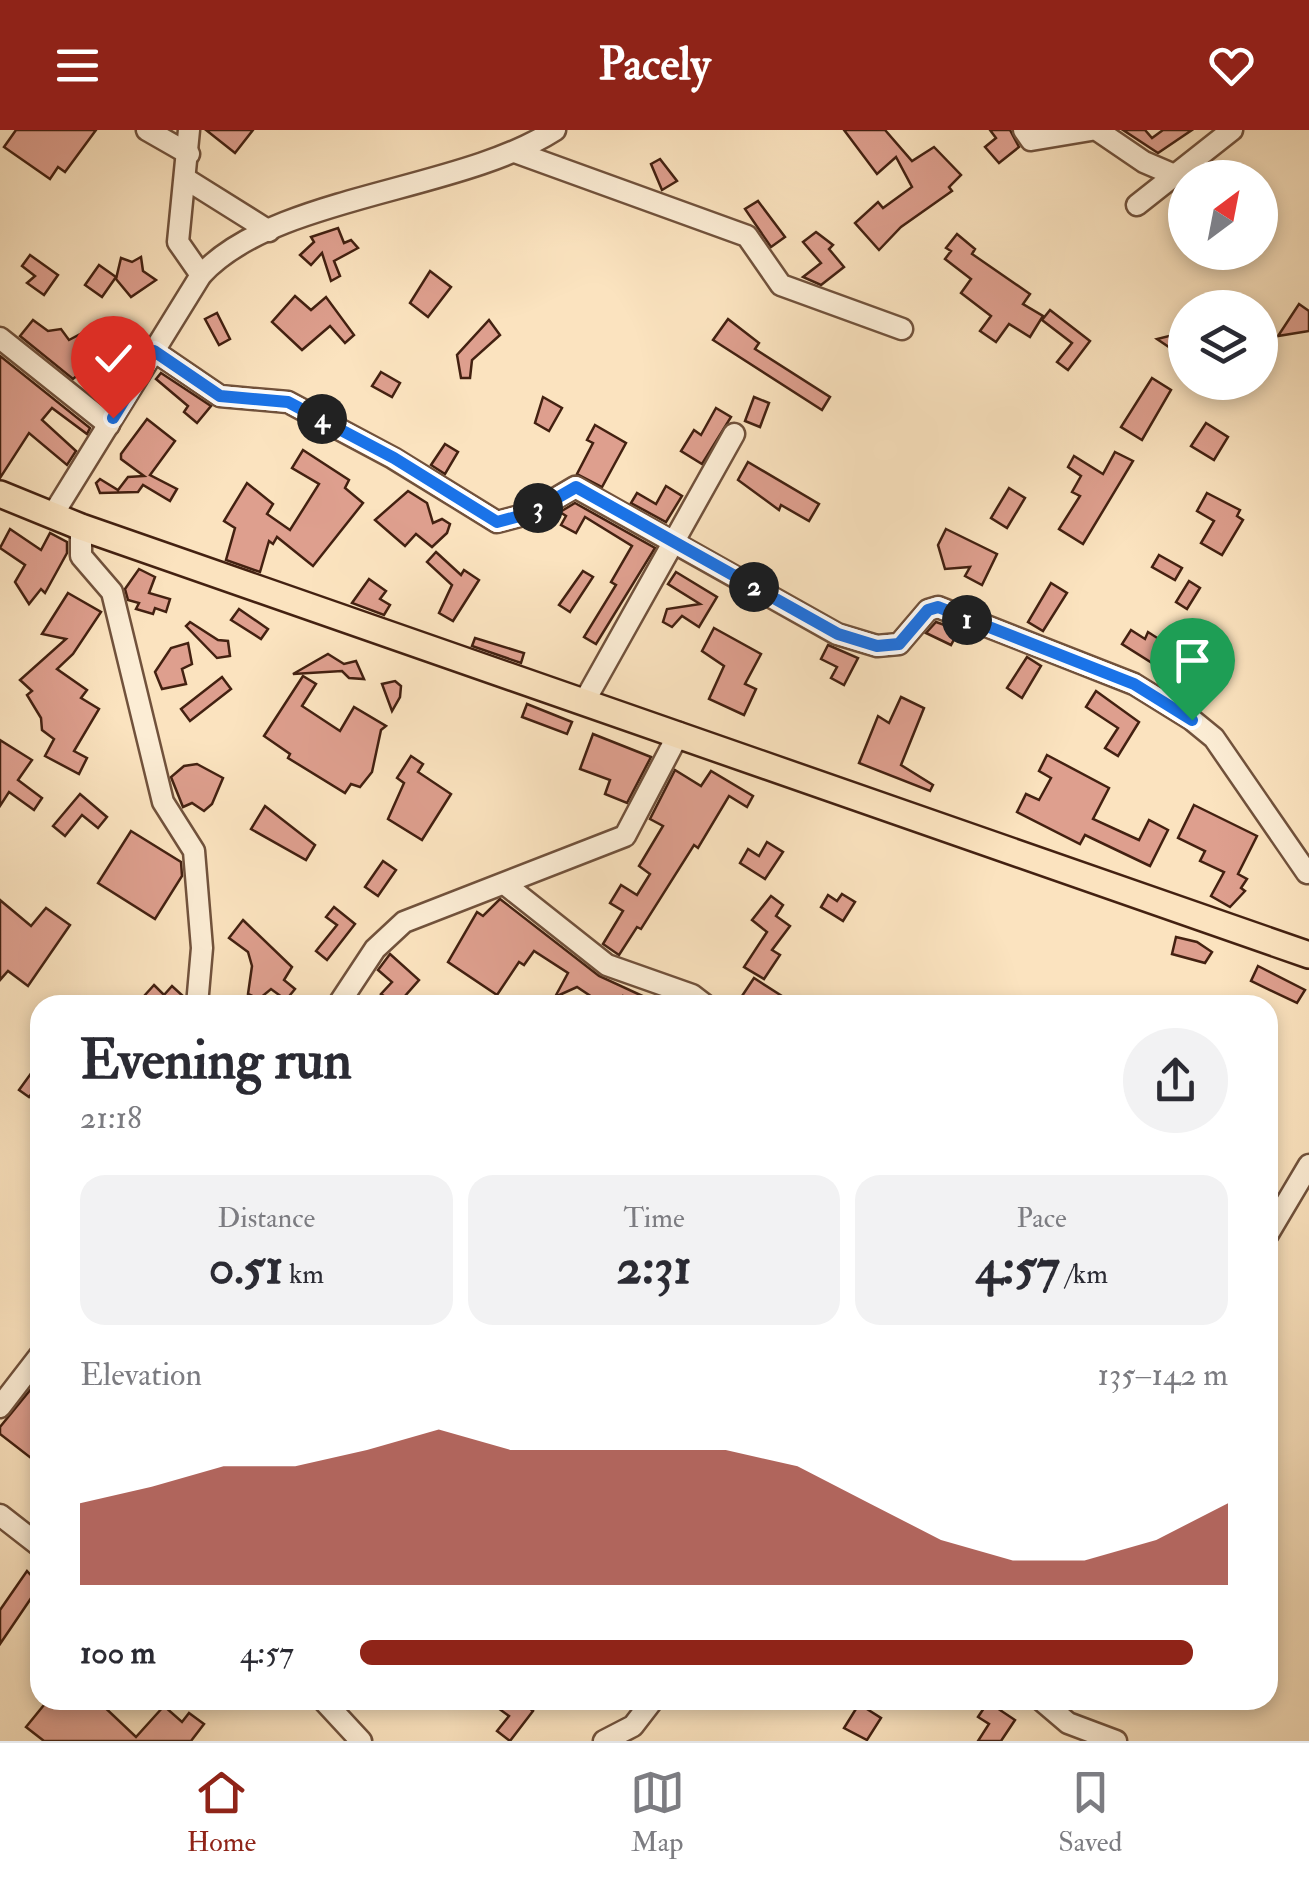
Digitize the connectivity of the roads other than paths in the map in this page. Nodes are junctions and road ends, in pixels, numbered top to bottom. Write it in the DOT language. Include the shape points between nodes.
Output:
graph roads {
  1 [pos="146,130"];
  2 [pos="189,130"];
  3 [pos="555,130"];
  4 [pos="1024,130"];
  5 [pos="1094,130"];
  6 [pos="1232,130"];
  7 [pos="515,152"];
  8 [pos="188,154"];
  9 [pos="1191,160"];
  10 [pos="1168,172"];
  11 [pos="1168,177"];
  12 [pos="186,179"];
  13 [pos="1136,205"];
  14 [pos="269,231"];
  15 [pos="201,275"];
  16 [pos="902,330"];
  17 [pos="0,338"];
  18 [pos="154,351"];
  19 [pos="109,424"];
  20 [pos="734,434"];
  21 [pos="0,494"];
  22 [pos="52,516"];
  23 [pos="81,527"];
  24 [pos="670,544"];
  25 [pos="584,702"];
  26 [pos="679,733"];
  27 [pos="1307,873"];
  28 [pos="506,885"];
  29 [pos="1308,953"];
  30 [pos="198,995"];
  31 [pos="344,995"];
  32 [pos="689,995"];
  33 [pos="1309,1165"];
  34 [pos="1278,1217"];
  35 [pos="30,1367"];
  36 [pos="0,1407"];
  37 [pos="0,1515"];
  38 [pos="30,1538"];
  39 [pos="333,1710"];
  40 [pos="645,1710"];
  41 [pos="1063,1712"];
  42 [pos="361,1741"];
  43 [pos="604,1741"];
  44 [pos="1055,1741"];
  45 [pos="1116,1741"];
  1 -- 8 [label="street"];
  2 -- 8 [label="street"];
  3 -- 7 [label="street"];
  4 -- 5 [label="street" via="1031,140"];
  5 -- 10 [label="street"];
  6 -- 9 [label="street"];
  7 -- 14 [label="street"];
  7 -- 16 [label="street" via="747,236 781,285"];
  8 -- 12 [label="street"];
  11 -- 13 [label="street"];
  12 -- 14 [label="street"];
  12 -- 15 [label="street" via="178,242"];
  14 -- 15 [label="street" via="218,256"];
  15 -- 18 [label="street"];
  17 -- 19 [label="street"];
  18 -- 19 [label="street"];
  18 -- 24 [label="street" via="220,396 288,402 497,522 531,513 576,487"];
  19 -- 22 [label="street"];
  20 -- 24 [label="street"];
  21 -- 22 [label="main road"];
  22 -- 23 [label="main road"];
  23 -- 25 [label="main road"];
  23 -- 30 [label="street" via="81,556 112,592 163,802 194,850 202,948"];
  24 -- 25 [label="street"];
  24 -- 27 [label="street" via="838,634 877,646 899,644 938,607 1134,684 1214,738"];
  25 -- 26 [label="main road"];
  26 -- 28 [label="street" via="625,836"];
  26 -- 29 [label="main road"];
  28 -- 31 [label="street" via="404,922 374,949"];
  28 -- 32 [label="street" via="608,965"];
  33 -- 34 [label="street"];
  35 -- 36 [label="street"];
  37 -- 38 [label="street"];
  39 -- 42 [label="street"];
  40 -- 43 [label="street" via="633,1726"];
  41 -- 44 [label="street"];
  41 -- 45 [label="street"];
}
